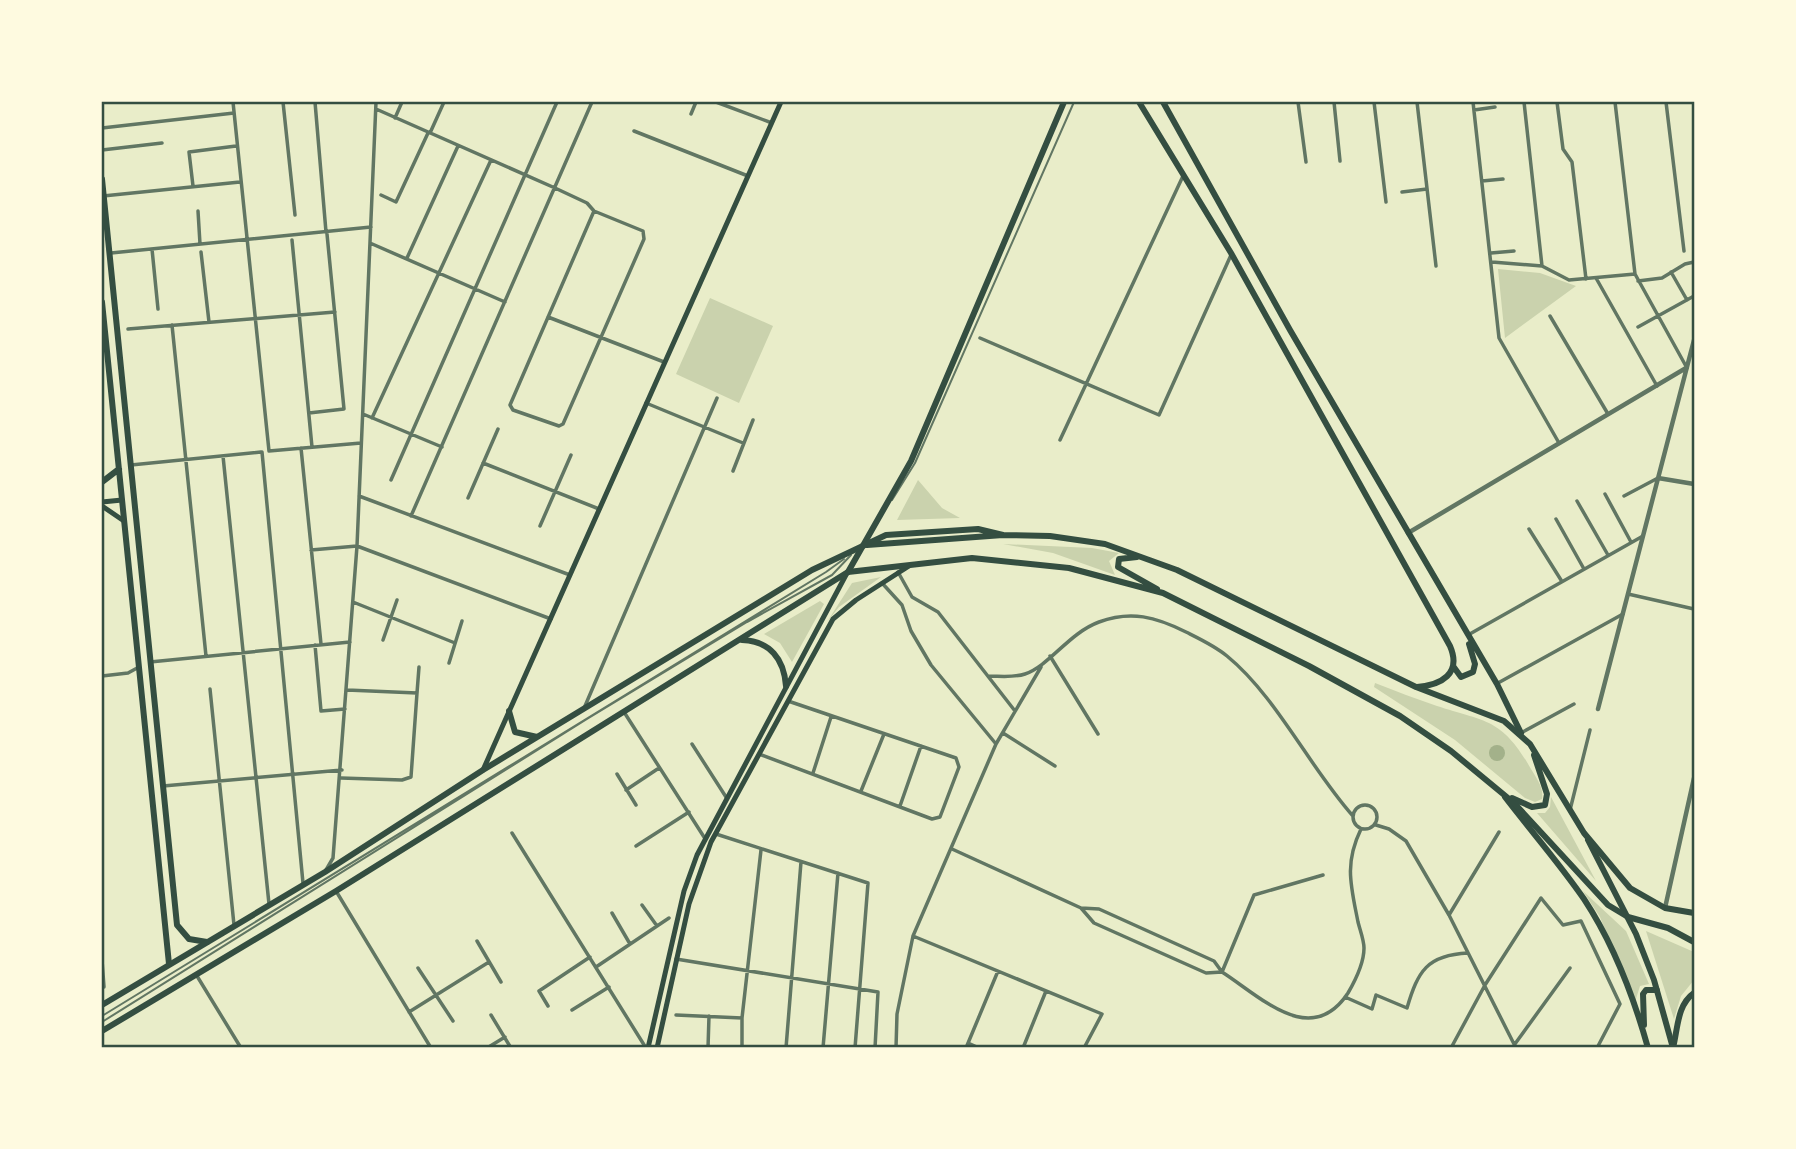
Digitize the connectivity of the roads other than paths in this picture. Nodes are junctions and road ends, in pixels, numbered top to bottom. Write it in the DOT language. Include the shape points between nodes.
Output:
graph roads {
  1 [pos="233,102"];
  2 [pos="283,102"];
  3 [pos="315,102"];
  4 [pos="376,102"];
  5 [pos="402,102"];
  6 [pos="444,102"];
  7 [pos="558,102"];
  8 [pos="592,102"];
  9 [pos="696,102"];
  10 [pos="716,102"];
  11 [pos="781,102"];
  12 [pos="1064,102"];
  13 [pos="1074,102"];
  14 [pos="1139,102"];
  15 [pos="1163,102"];
  16 [pos="1298,102"];
  17 [pos="1334,102"];
  18 [pos="1374,102"];
  19 [pos="1418,102"];
  20 [pos="1473,102"];
  21 [pos="1524,102"];
  22 [pos="1557,102"];
  23 [pos="1615,102"];
  24 [pos="1666,102"];
  25 [pos="1495,107"];
  26 [pos="376,109"];
  27 [pos="1474,110"];
  28 [pos="234,113"];
  29 [pos="691,114"];
  30 [pos="395,118"];
  31 [pos="772,123"];
  32 [pos="102,128"];
  33 [pos="634,131"];
  34 [pos="429,133"];
  35 [pos="162,143"];
  36 [pos="458,145"];
  37 [pos="237,146"];
  38 [pos="102,150"];
  39 [pos="491,160"];
  40 [pos="1340,161"];
  41 [pos="1306,162"];
  42 [pos="1183,174"];
  43 [pos="525,175"];
  44 [pos="748,176"];
  45 [pos="102,179"];
  46 [pos="1503,179"];
  47 [pos="1482,181"];
  48 [pos="240,182"];
  49 [pos="193,186"];
  50 [pos="555,188"];
  51 [pos="1427,189"];
  52 [pos="1402,192"];
  53 [pos="381,195"];
  54 [pos="103,196"];
  55 [pos="1386,202"];
  56 [pos="198,211"];
  57 [pos="594,211"];
  58 [pos="295,215"];
  59 [pos="371,227"];
  60 [pos="327,233"];
  61 [pos="246,240"];
  62 [pos="292,240"];
  63 [pos="370,243"];
  64 [pos="201,244"];
  65 [pos="152,249"];
  66 [pos="1514,251"];
  67 [pos="1684,251"];
  68 [pos="201,252"];
  69 [pos="109,253"];
  70 [pos="1231,253"];
  71 [pos="1491,253"];
  72 [pos="407,259"];
  73 [pos="1492,262"];
  74 [pos="1695,262"];
  75 [pos="1436,266"];
  76 [pos="1542,266"];
  77 [pos="1671,272"];
  78 [pos="439,273"];
  79 [pos="1635,274"];
  80 [pos="1596,278"];
  81 [pos="1586,279"];
  82 [pos="1638,281"];
  83 [pos="475,289"];
  84 [pos="1695,296"];
  85 [pos="1686,300"];
  86 [pos="102,302"];
  87 [pos="505,302"];
  88 [pos="158,309"];
  89 [pos="335,312"];
  90 [pos="299,315"];
  91 [pos="1658,315"];
  92 [pos="548,317"];
  93 [pos="1550,317"];
  94 [pos="254,318"];
  95 [pos="209,322"];
  96 [pos="172,326"];
  97 [pos="1638,327"];
  98 [pos="128,329"];
  99 [pos="601,337"];
  100 [pos="980,338"];
  101 [pos="1695,340"];
  102 [pos="1693,350"];
  103 [pos="665,362"];
  104 [pos="1687,368"];
  105 [pos="1086,383"];
  106 [pos="1657,386"];
  107 [pos="717,398"];
  108 [pos="646,403"];
  109 [pos="309,413"];
  110 [pos="362,414"];
  111 [pos="1609,414"];
  112 [pos="372,418"];
  113 [pos="753,419"];
  114 [pos="704,427"];
  115 [pos="498,429"];
  116 [pos="411,434"];
  117 [pos="1059,440"];
  118 [pos="361,443"];
  119 [pos="743,443"];
  120 [pos="1559,443"];
  121 [pos="312,447"];
  122 [pos="442,447"];
  123 [pos="301,448"];
  124 [pos="262,452"];
  125 [pos="269,452"];
  126 [pos="572,455"];
  127 [pos="223,456"];
  128 [pos="186,459"];
  129 [pos="483,463"];
  130 [pos="131,465"];
  131 [pos="119,469"];
  132 [pos="733,471"];
  133 [pos="1658,478"];
  134 [pos="391,480"];
  135 [pos="102,482"];
  136 [pos="1695,484"];
  137 [pos="555,492"];
  138 [pos="1605,494"];
  139 [pos="359,496"];
  140 [pos="1624,496"];
  141 [pos="468,498"];
  142 [pos="134,499"];
  143 [pos="122,500"];
  144 [pos="1577,501"];
  145 [pos="102,504"];
  146 [pos="599,509"];
  147 [pos="411,516"];
  148 [pos="1556,519"];
  149 [pos="124,521"];
  150 [pos="540,526"];
  151 [pos="1529,528"];
  152 [pos="1408,533"];
  153 [pos="1643,536"];
  154 [pos="1631,542"];
  155 [pos="861,545"];
  156 [pos="357,546"];
  157 [pos="311,550"];
  158 [pos="1608,555"];
  159 [pos="1142,557"];
  160 [pos="915,562"];
  161 [pos="1584,569"];
  162 [pos="848,572"];
  163 [pos="898,572"];
  164 [pos="570,575"];
  165 [pos="832,575"];
  166 [pos="1562,581"];
  167 [pos="882,583"];
  168 [pos="1163,593"];
  169 [pos="1628,594"];
  170 [pos="397,600"];
  171 [pos="352,602"];
  172 [pos="1695,610"];
  173 [pos="1623,614"];
  174 [pos="391,617"];
  175 [pos="551,619"];
  176 [pos="462,621"];
  177 [pos="1462,628"];
  178 [pos="1467,635"];
  179 [pos="383,640"];
  180 [pos="740,640"];
  181 [pos="350,642"];
  182 [pos="455,643"];
  183 [pos="318,645"];
  184 [pos="281,648"];
  185 [pos="244,652"];
  186 [pos="206,656"];
  187 [pos="1050,656"];
  188 [pos="150,662"];
  189 [pos="449,663"];
  190 [pos="1042,665"];
  191 [pos="1453,666"];
  192 [pos="139,667"];
  193 [pos="419,667"];
  194 [pos="102,676"];
  195 [pos="988,676"];
  196 [pos="1497,684"];
  197 [pos="786,686"];
  198 [pos="1416,687"];
  199 [pos="210,689"];
  200 [pos="347,690"];
  201 [pos="417,693"];
  202 [pos="787,701"];
  203 [pos="1574,704"];
  204 [pos="585,708"];
  205 [pos="345,709"];
  206 [pos="1598,709"];
  207 [pos="623,710"];
  208 [pos="509,711"];
  209 [pos="1015,711"];
  210 [pos="831,717"];
  211 [pos="1590,730"];
  212 [pos="1003,733"];
  213 [pos="1521,733"];
  214 [pos="884,734"];
  215 [pos="1098,734"];
  216 [pos="537,737"];
  217 [pos="692,744"];
  218 [pos="996,744"];
  219 [pos="1530,744"];
  220 [pos="922,746"];
  221 [pos="751,750"];
  222 [pos="759,754"];
  223 [pos="1055,766"];
  224 [pos="659,768"];
  225 [pos="342,770"];
  226 [pos="483,770"];
  227 [pos="813,773"];
  228 [pos="293,775"];
  229 [pos="617,775"];
  230 [pos="256,778"];
  231 [pos="341,778"];
  232 [pos="1695,778"];
  233 [pos="219,781"];
  234 [pos="163,786"];
  235 [pos="626,790"];
  236 [pos="861,791"];
  237 [pos="1501,793"];
  238 [pos="729,799"];
  239 [pos="636,805"];
  240 [pos="900,806"];
  241 [pos="1570,811"];
  242 [pos="689,812"];
  243 [pos="1353,816"];
  244 [pos="1376,825"];
  245 [pos="1361,829"];
  246 [pos="1499,832"];
  247 [pos="512,833"];
  248 [pos="1584,833"];
  249 [pos="706,834"];
  250 [pos="714,834"];
  251 [pos="710,842"];
  252 [pos="636,846"];
  253 [pos="951,849"];
  254 [pos="761,850"];
  255 [pos="802,862"];
  256 [pos="325,872"];
  257 [pos="838,873"];
  258 [pos="1323,875"];
  259 [pos="303,883"];
  260 [pos="336,891"];
  261 [pos="269,904"];
  262 [pos="642,905"];
  263 [pos="1081,908"];
  264 [pos="1665,908"];
  265 [pos="612,913"];
  266 [pos="1695,913"];
  267 [pos="1450,915"];
  268 [pos="1628,917"];
  269 [pos="669,918"];
  270 [pos="234,925"];
  271 [pos="657,926"];
  272 [pos="912,936"];
  273 [pos="477,941"];
  274 [pos="207,942"];
  275 [pos="1695,942"];
  276 [pos="630,944"];
  277 [pos="1468,953"];
  278 [pos="590,957"];
  279 [pos="668,958"];
  280 [pos="676,959"];
  281 [pos="102,960"];
  282 [pos="489,962"];
  283 [pos="169,964"];
  284 [pos="596,967"];
  285 [pos="418,968"];
  286 [pos="1570,968"];
  287 [pos="748,971"];
  288 [pos="998,971"];
  289 [pos="1222,972"];
  290 [pos="196,974"];
  291 [pos="792,978"];
  292 [pos="501,982"];
  293 [pos="828,984"];
  294 [pos="1485,985"];
  295 [pos="104,987"];
  296 [pos="609,987"];
  297 [pos="859,989"];
  298 [pos="1657,990"];
  299 [pos="1046,991"];
  300 [pos="1695,993"];
  301 [pos="435,995"];
  302 [pos="1345,997"];
  303 [pos="102,1005"];
  304 [pos="548,1006"];
  305 [pos="572,1010"];
  306 [pos="409,1012"];
  307 [pos="491,1015"];
  308 [pos="676,1015"];
  309 [pos="102,1016"];
  310 [pos="709,1016"];
  311 [pos="742,1018"];
  312 [pos="453,1021"];
  313 [pos="102,1022"];
  314 [pos="102,1031"];
  315 [pos="1644,1034"];
  316 [pos="505,1037"];
  317 [pos="967,1045"];
  318 [pos="1514,1046"];
  319 [pos="241,1048"];
  320 [pos="431,1048"];
  321 [pos="487,1048"];
  322 [pos="510,1048"];
  323 [pos="647,1048"];
  324 [pos="657,1048"];
  325 [pos="708,1048"];
  326 [pos="742,1048"];
  327 [pos="786,1048"];
  328 [pos="823,1048"];
  329 [pos="855,1048"];
  330 [pos="875,1048"];
  331 [pos="896,1048"];
  332 [pos="979,1048"];
  333 [pos="1023,1048"];
  334 [pos="1084,1048"];
  335 [pos="1451,1048"];
  336 [pos="1597,1048"];
  337 [pos="1648,1048"];
  338 [pos="1673,1048"];
  1 -- 28 [label="street"];
  2 -- 58 [label="street"];
  3 -- 60 [label="street"];
  4 -- 26 [label="street"];
  5 -- 30 [label="street"];
  6 -- 34 [label="street"];
  7 -- 43 [label="street"];
  8 -- 50 [label="street"];
  9 -- 29 [label="street"];
  10 -- 31 [label="street"];
  11 -- 31 [label="main road"];
  12 -- 155 [label="main road" via="911,461"];
  13 -- 155 [label="lane" via="915,463"];
  14 -- 42 [label="main road"];
  15 -- 152 [label="main road"];
  16 -- 41 [label="street"];
  17 -- 40 [label="street"];
  18 -- 55 [label="street"];
  19 -- 51 [label="street"];
  20 -- 27 [label="street"];
  21 -- 76 [label="street"];
  22 -- 81 [label="street" via="1563,149 1572,162"];
  23 -- 79 [label="street"];
  24 -- 67 [label="street"];
  25 -- 27 [label="street"];
  26 -- 30 [label="street"];
  26 -- 59 [label="street"];
  27 -- 47 [label="street"];
  28 -- 32 [label="street"];
  28 -- 37 [label="street"];
  30 -- 34 [label="street"];
  31 -- 44 [label="main road"];
  33 -- 44 [label="street"];
  34 -- 36 [label="street"];
  34 -- 53 [label="street" via="396,202"];
  35 -- 38 [label="street"];
  36 -- 39 [label="street"];
  36 -- 72 [label="street"];
  37 -- 48 [label="street"];
  37 -- 49 [label="street" via="189,152"];
  39 -- 43 [label="street"];
  39 -- 78 [label="street"];
  42 -- 70 [label="main road"];
  42 -- 105 [label="street"];
  43 -- 50 [label="street"];
  43 -- 83 [label="street"];
  44 -- 103 [label="main road"];
  45 -- 54 [label="main road"];
  46 -- 47 [label="street"];
  47 -- 71 [label="street"];
  48 -- 49 [label="street"];
  48 -- 61 [label="street"];
  49 -- 54 [label="street"];
  50 -- 57 [label="street"];
  50 -- 87 [label="street"];
  51 -- 52 [label="street"];
  51 -- 75 [label="street"];
  54 -- 69 [label="main road"];
  56 -- 64 [label="street"];
  57 -- 92 [label="street"];
  57 -- 99 [label="street" via="641,229 644,239"];
  59 -- 60 [label="street"];
  59 -- 63 [label="street"];
  60 -- 61 [label="street"];
  60 -- 89 [label="street"];
  61 -- 64 [label="street"];
  61 -- 94 [label="street"];
  62 -- 90 [label="street"];
  63 -- 72 [label="street"];
  63 -- 110 [label="street"];
  64 -- 65 [label="street"];
  65 -- 69 [label="street"];
  65 -- 88 [label="street"];
  66 -- 71 [label="street"];
  68 -- 95 [label="street"];
  69 -- 130 [label="main road"];
  70 -- 105 [label="street" via="1159,415"];
  70 -- 191 [label="main road" via="1428,603 1450,646"];
  71 -- 73 [label="street"];
  72 -- 78 [label="street"];
  73 -- 76 [label="street"];
  73 -- 120 [label="street" via="1499,338"];
  74 -- 77 [label="street"];
  76 -- 81 [label="street" via="1569,280"];
  77 -- 82 [label="street"];
  77 -- 85 [label="street"];
  78 -- 83 [label="street"];
  78 -- 112 [label="street"];
  79 -- 80 [label="street"];
  79 -- 82 [label="street"];
  80 -- 81 [label="street"];
  80 -- 106 [label="street"];
  82 -- 91 [label="street"];
  83 -- 87 [label="street"];
  83 -- 116 [label="street"];
  84 -- 85 [label="street"];
  85 -- 91 [label="street"];
  86 -- 131 [label="main road"];
  87 -- 122 [label="street"];
  89 -- 90 [label="street"];
  89 -- 109 [label="street" via="344,409"];
  90 -- 94 [label="street"];
  90 -- 109 [label="street"];
  91 -- 97 [label="street"];
  91 -- 104 [label="street"];
  92 -- 99 [label="street"];
  92 -- 99 [label="street" via="510,402 513,410 562,425"];
  93 -- 111 [label="street"];
  94 -- 95 [label="street"];
  94 -- 125 [label="street"];
  95 -- 96 [label="street"];
  96 -- 98 [label="street"];
  96 -- 128 [label="street"];
  99 -- 103 [label="street"];
  100 -- 105 [label="street"];
  101 -- 102 [label="street"];
  102 -- 104 [label="street"];
  103 -- 108 [label="main road"];
  104 -- 106 [label="street"];
  104 -- 133 [label="street"];
  105 -- 117 [label="street"];
  106 -- 111 [label="street"];
  107 -- 114 [label="street"];
  108 -- 114 [label="street"];
  108 -- 146 [label="main road"];
  109 -- 121 [label="street"];
  110 -- 112 [label="street"];
  110 -- 118 [label="street"];
  111 -- 120 [label="street"];
  112 -- 116 [label="street"];
  113 -- 119 [label="street"];
  114 -- 119 [label="street"];
  114 -- 204 [label="street"];
  115 -- 129 [label="street"];
  116 -- 122 [label="street"];
  116 -- 134 [label="street"];
  118 -- 121 [label="street"];
  118 -- 139 [label="street"];
  119 -- 132 [label="street"];
  120 -- 152 [label="street"];
  121 -- 123 [label="street"];
  122 -- 147 [label="street"];
  123 -- 125 [label="street"];
  123 -- 157 [label="street"];
  124 -- 125 [label="street"];
  124 -- 127 [label="street"];
  124 -- 184 [label="street"];
  126 -- 137 [label="street"];
  127 -- 128 [label="street"];
  127 -- 185 [label="street"];
  128 -- 130 [label="street"];
  128 -- 186 [label="street"];
  129 -- 137 [label="street"];
  129 -- 141 [label="street"];
  130 -- 142 [label="main road"];
  131 -- 135 [label="main road"];
  131 -- 143 [label="main road"];
  133 -- 136 [label="street"];
  133 -- 140 [label="street"];
  133 -- 153 [label="street"];
  137 -- 146 [label="street"];
  137 -- 150 [label="street"];
  138 -- 154 [label="street"];
  139 -- 147 [label="street"];
  139 -- 156 [label="street"];
  142 -- 143 [label="main road"];
  142 -- 188 [label="main road"];
  143 -- 145 [label="main road"];
  143 -- 149 [label="main road"];
  144 -- 158 [label="street"];
  145 -- 149 [label="main road"];
  146 -- 164 [label="main road"];
  147 -- 164 [label="street"];
  148 -- 161 [label="street"];
  149 -- 192 [label="main road"];
  151 -- 166 [label="street"];
  152 -- 177 [label="main road"];
  153 -- 154 [label="street"];
  153 -- 169 [label="street"];
  154 -- 158 [label="street"];
  155 -- 159 [label="main road" via="1050,536 1105,544"];
  155 -- 162 [label="main road"];
  155 -- 165 [label="lane"];
  155 -- 204 [label="main road" via="776,590"];
  155 -- 309 [label="lane" via="826,572"];
  156 -- 157 [label="street"];
  156 -- 171 [label="street"];
  156 -- 175 [label="street"];
  157 -- 183 [label="street"];
  158 -- 161 [label="street"];
  159 -- 168 [label="main road" via="1124,557 1118,567"];
  159 -- 198 [label="main road"];
  160 -- 162 [label="main road"];
  160 -- 163 [label="main road"];
  160 -- 168 [label="main road" via="992,558 1069,568"];
  161 -- 166 [label="street"];
  162 -- 165 [label="lane"];
  162 -- 180 [label="main road"];
  162 -- 197 [label="main road"];
  163 -- 167 [label="main road"];
  163 -- 195 [label="street" via="912,597 937,612"];
  164 -- 175 [label="main road"];
  165 -- 313 [label="lane" via="587,719"];
  166 -- 178 [label="street"];
  167 -- 202 [label="main road" via="833,620"];
  167 -- 218 [label="street" via="902,605 931,665"];
  168 -- 237 [label="main road" via="1400,716"];
  169 -- 172 [label="street"];
  169 -- 173 [label="street"];
  170 -- 174 [label="street"];
  171 -- 174 [label="street"];
  171 -- 181 [label="street"];
  173 -- 196 [label="street"];
  173 -- 206 [label="street"];
  174 -- 179 [label="street"];
  174 -- 182 [label="street"];
  175 -- 208 [label="main road"];
  176 -- 182 [label="street"];
  177 -- 178 [label="main road"];
  177 -- 191 [label="main road" via="1474,668 1465,677 1457,675"];
  178 -- 196 [label="main road"];
  180 -- 197 [label="main road" via="758,640 773,651 785,671"];
  180 -- 207 [label="main road"];
  181 -- 183 [label="street"];
  181 -- 200 [label="street"];
  182 -- 189 [label="street"];
  183 -- 184 [label="street"];
  183 -- 205 [label="street" via="321,711"];
  184 -- 185 [label="street"];
  184 -- 228 [label="street"];
  185 -- 186 [label="street"];
  185 -- 230 [label="street"];
  186 -- 188 [label="street"];
  187 -- 190 [label="street"];
  187 -- 215 [label="street"];
  187 -- 243 [label="street" via="1081,631 1119,616 1144,615 1164,621 1215,647 1251,680"];
  188 -- 192 [label="main road"];
  188 -- 234 [label="main road"];
  190 -- 195 [label="street" via="1025,674"];
  190 -- 209 [label="street"];
  191 -- 198 [label="main road" via="1443,682"];
  192 -- 194 [label="street"];
  192 -- 283 [label="main road"];
  193 -- 201 [label="street"];
  195 -- 209 [label="street"];
  196 -- 213 [label="main road"];
  197 -- 221 [label="main road"];
  198 -- 213 [label="main road" via="1488,713"];
  199 -- 233 [label="street"];
  200 -- 201 [label="street"];
  200 -- 205 [label="street"];
  201 -- 231 [label="street" via="411,777"];
  202 -- 210 [label="street"];
  202 -- 222 [label="main road"];
  203 -- 213 [label="street"];
  204 -- 216 [label="main road"];
  205 -- 225 [label="street"];
  207 -- 224 [label="street"];
  207 -- 260 [label="main road"];
  208 -- 216 [label="main road" via="515,732"];
  208 -- 226 [label="main road"];
  209 -- 212 [label="street"];
  210 -- 214 [label="street"];
  210 -- 227 [label="street"];
  211 -- 241 [label="street"];
  212 -- 218 [label="street"];
  212 -- 223 [label="street"];
  213 -- 219 [label="main road"];
  214 -- 220 [label="street"];
  214 -- 236 [label="street"];
  216 -- 226 [label="main road"];
  217 -- 238 [label="street"];
  218 -- 253 [label="street"];
  219 -- 237 [label="main road" via="1547,794 1545,805 1532,807"];
  219 -- 241 [label="main road"];
  220 -- 240 [label="street"];
  220 -- 240 [label="street" via="959,761 937,820"];
  221 -- 222 [label="main road"];
  221 -- 238 [label="main road"];
  222 -- 227 [label="street"];
  222 -- 238 [label="main road"];
  224 -- 235 [label="street"];
  224 -- 242 [label="street"];
  225 -- 228 [label="street"];
  225 -- 231 [label="street"];
  226 -- 256 [label="main road"];
  227 -- 236 [label="street"];
  228 -- 230 [label="street"];
  228 -- 259 [label="street"];
  229 -- 235 [label="street"];
  230 -- 233 [label="street"];
  230 -- 261 [label="street"];
  231 -- 256 [label="street" via="333,858"];
  232 -- 264 [label="street"];
  233 -- 234 [label="street"];
  233 -- 270 [label="street"];
  234 -- 274 [label="main road" via="176,915 184,936"];
  235 -- 239 [label="street"];
  236 -- 240 [label="street"];
  237 -- 268 [label="main road" via="1608,905"];
  237 -- 315 [label="main road" via="1584,900"];
  238 -- 249 [label="main road"];
  238 -- 250 [label="main road"];
  241 -- 248 [label="main road"];
  242 -- 249 [label="street"];
  242 -- 252 [label="street"];
  243 -- 244 [label="street" via="1356,809 1367,805 1377,812"];
  243 -- 245 [label="street"];
  244 -- 245 [label="street"];
  244 -- 267 [label="street" via="1406,841"];
  245 -- 302 [label="street" via="1348,876 1364,949 1356,980"];
  246 -- 267 [label="street"];
  247 -- 278 [label="street"];
  248 -- 264 [label="main road" via="1630,888"];
  248 -- 268 [label="main road"];
  249 -- 250 [label="main road"];
  249 -- 251 [label="main road"];
  249 -- 279 [label="main road" via="684,891"];
  250 -- 251 [label="main road"];
  250 -- 254 [label="street"];
  251 -- 280 [label="main road"];
  253 -- 263 [label="street"];
  253 -- 272 [label="street"];
  254 -- 255 [label="street"];
  254 -- 287 [label="street"];
  255 -- 257 [label="street"];
  255 -- 291 [label="street"];
  256 -- 259 [label="main road"];
  257 -- 293 [label="street"];
  257 -- 297 [label="street" via="868,883"];
  258 -- 289 [label="street" via="1254,895"];
  259 -- 261 [label="main road"];
  260 -- 290 [label="main road"];
  260 -- 306 [label="street"];
  261 -- 270 [label="main road"];
  262 -- 271 [label="street"];
  263 -- 289 [label="street" via="1099,909 1214,961"];
  263 -- 289 [label="street" via="1094,923 1206,973"];
  264 -- 266 [label="main road"];
  265 -- 276 [label="street"];
  267 -- 277 [label="street"];
  268 -- 275 [label="main road" via="1668,928"];
  268 -- 298 [label="main road"];
  269 -- 271 [label="street"];
  270 -- 274 [label="main road"];
  271 -- 276 [label="street"];
  272 -- 288 [label="street"];
  272 -- 331 [label="street" via="897,1014"];
  273 -- 282 [label="street"];
  274 -- 283 [label="main road"];
  276 -- 284 [label="street"];
  277 -- 294 [label="street"];
  277 -- 302 [label="street" via="1443,954 1416,977 1407,1008 1376,995 1372,1009"];
  278 -- 284 [label="street"];
  278 -- 304 [label="street" via="539,991"];
  279 -- 280 [label="main road"];
  279 -- 323 [label="main road"];
  280 -- 287 [label="street"];
  280 -- 324 [label="main road"];
  281 -- 295 [label="street"];
  282 -- 292 [label="street"];
  282 -- 301 [label="street"];
  283 -- 303 [label="main road"];
  284 -- 296 [label="street"];
  285 -- 301 [label="street"];
  286 -- 318 [label="street"];
  287 -- 291 [label="street"];
  287 -- 311 [label="street"];
  288 -- 299 [label="street"];
  288 -- 317 [label="street"];
  289 -- 302 [label="street" via="1289,1016 1306,1020 1320,1019"];
  290 -- 314 [label="main road"];
  290 -- 319 [label="street"];
  291 -- 293 [label="street"];
  291 -- 327 [label="street"];
  293 -- 297 [label="street"];
  293 -- 328 [label="street"];
  294 -- 318 [label="street"];
  294 -- 335 [label="street"];
  294 -- 336 [label="street" via="1541,898 1563,925 1581,921 1620,1004"];
  296 -- 305 [label="street"];
  296 -- 323 [label="street"];
  297 -- 329 [label="street"];
  297 -- 330 [label="street" via="878,992"];
  298 -- 315 [label="main road" via="1643,994"];
  298 -- 338 [label="main road"];
  299 -- 333 [label="street"];
  299 -- 334 [label="street" via="1102,1014"];
  300 -- 338 [label="main road" via="1685,1000"];
  301 -- 306 [label="street"];
  301 -- 312 [label="street"];
  306 -- 320 [label="street"];
  307 -- 316 [label="street"];
  308 -- 310 [label="street"];
  310 -- 311 [label="street"];
  310 -- 325 [label="street"];
  311 -- 326 [label="street"];
  315 -- 337 [label="main road"];
  316 -- 321 [label="street"];
  316 -- 322 [label="street"];
  317 -- 332 [label="street"];
}
